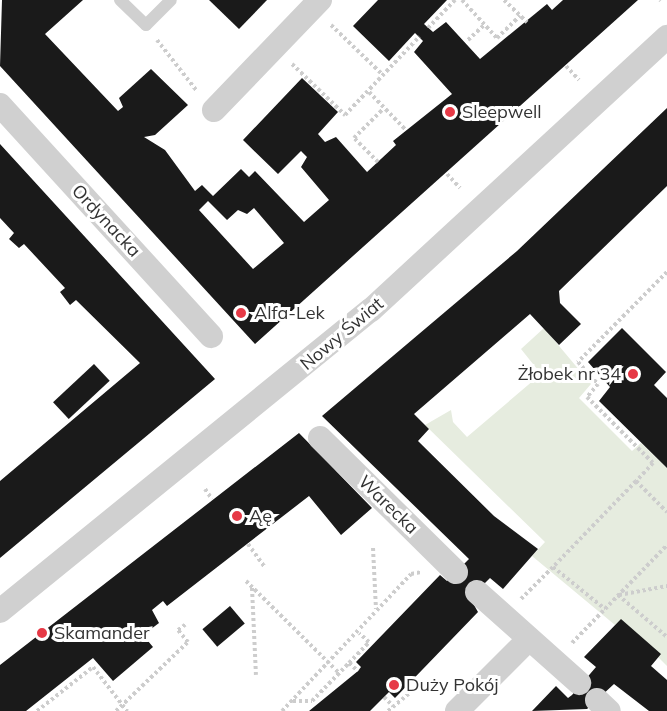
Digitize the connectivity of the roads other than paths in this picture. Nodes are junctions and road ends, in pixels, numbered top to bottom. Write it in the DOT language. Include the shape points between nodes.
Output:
graph roads {
  1 [pos="120,0"];
  2 [pos="171,0"];
  3 [pos="316,4"];
  4 [pos="667,37"];
  5 [pos="0,105"];
  6 [pos="214,110"];
  7 [pos="212,336"];
  8 [pos="320,438"];
  9 [pos="456,572"];
  10 [pos="477,592"];
  11 [pos="0,611"];
  12 [pos="529,639"];
  13 [pos="579,683"];
  14 [pos="457,711"];
  1 -- 2 [label="lane" via="146,26"];
  3 -- 6 [label="street"];
  4 -- 11 [label="street, Nowy Świat" via="371,310"];
  5 -- 7 [label="street, Ordynacka"];
  8 -- 9 [label="street, Warecka"];
  10 -- 12 [label="street"];
  12 -- 13 [label="street"];
  12 -- 14 [label="street"];
}
